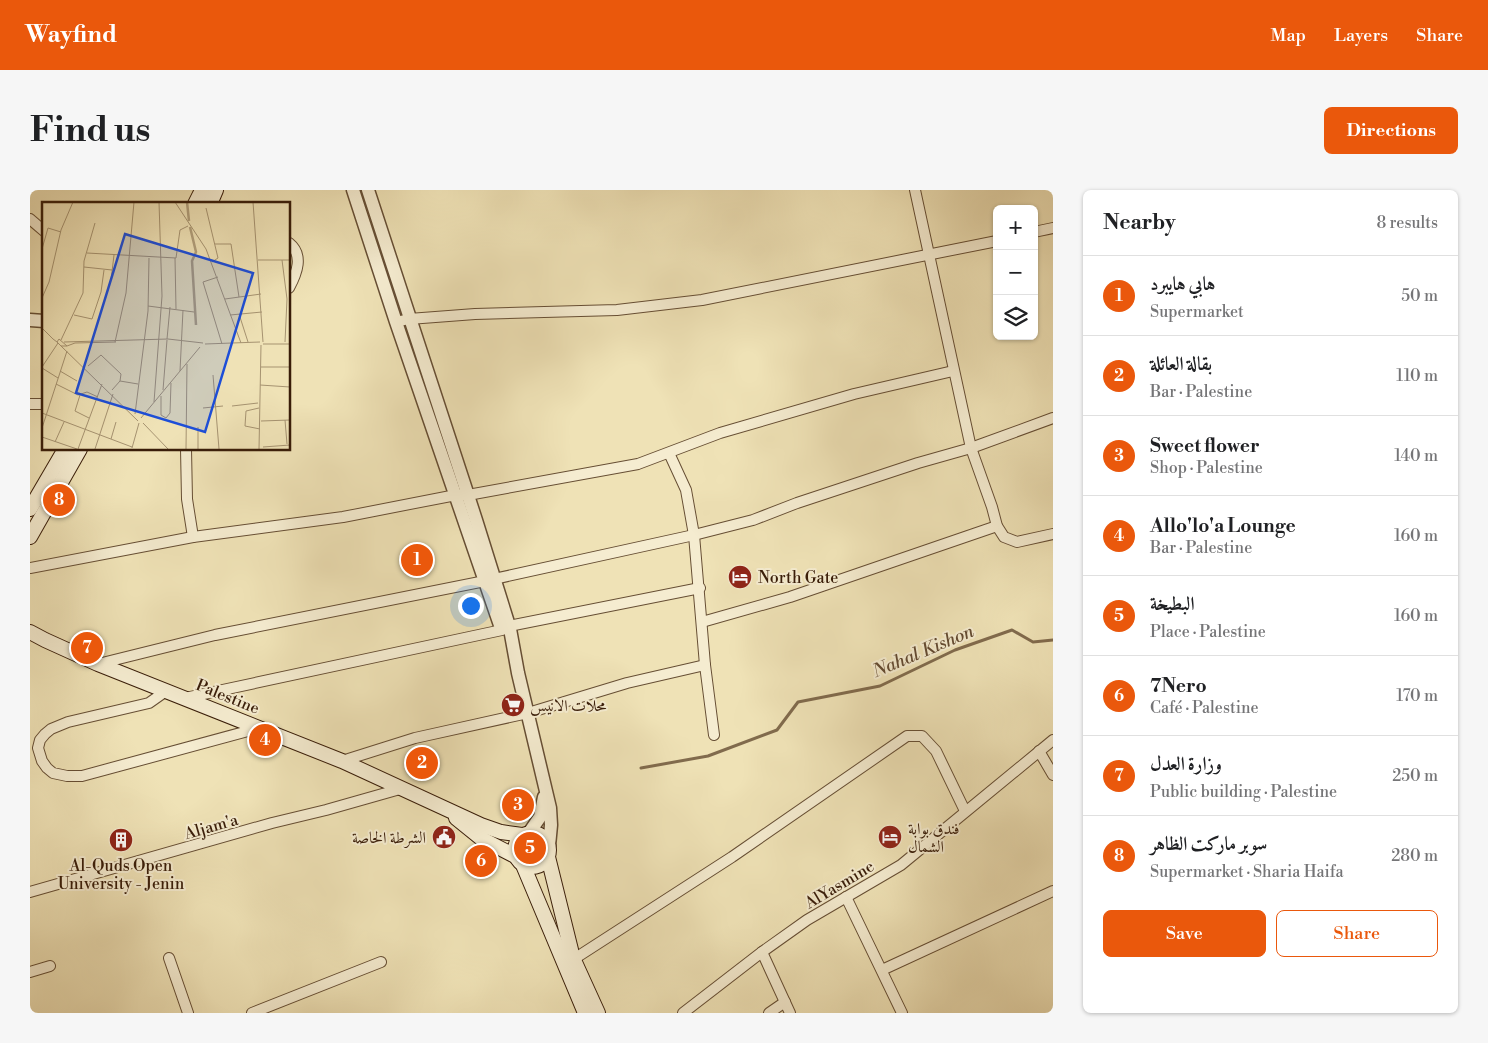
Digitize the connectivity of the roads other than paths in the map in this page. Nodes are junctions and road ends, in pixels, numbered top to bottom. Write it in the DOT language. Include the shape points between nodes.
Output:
graph roads {
  1 [pos="202,190"];
  2 [pos="216,190"];
  3 [pos="353,190"];
  4 [pos="368,190"];
  5 [pos="914,190"];
  6 [pos="196,202"];
  7 [pos="211,202"];
  8 [pos="30,219"];
  9 [pos="1053,228"];
  10 [pos="42,229"];
  11 [pos="1038,231"];
  12 [pos="993,242"];
  13 [pos="290,244"];
  14 [pos="930,254"];
  15 [pos="290,286"];
  16 [pos="409,319"];
  17 [pos="396,322"];
  18 [pos="953,371"];
  19 [pos="1053,418"];
  20 [pos="971,448"];
  21 [pos="64,450"];
  22 [pos="79,450"];
  23 [pos="186,450"];
  24 [pos="669,453"];
  25 [pos="462,495"];
  26 [pos="30,509"];
  27 [pos="997,526"];
  28 [pos="1053,534"];
  29 [pos="694,535"];
  30 [pos="30,537"];
  31 [pos="193,537"];
  32 [pos="30,568"];
  33 [pos="490,580"];
  34 [pos="700,588"];
  35 [pos="702,622"];
  36 [pos="505,628"];
  37 [pos="30,632"];
  38 [pos="30,638"];
  39 [pos="45,640"];
  40 [pos="98,664"];
  41 [pos="705,665"];
  42 [pos="166,691"];
  43 [pos="185,698"];
  44 [pos="528,713"];
  45 [pos="260,728"];
  46 [pos="714,735"];
  47 [pos="1053,740"];
  48 [pos="1039,751"];
  49 [pos="342,762"];
  50 [pos="1053,775"];
  51 [pos="400,789"];
  52 [pos="545,790"];
  53 [pos="965,811"];
  54 [pos="451,812"];
  55 [pos="525,834"];
  56 [pos="548,851"];
  57 [pos="519,860"];
  58 [pos="1053,891"];
  59 [pos="30,892"];
  60 [pos="846,897"];
  61 [pos="762,952"];
  62 [pos="169,958"];
  63 [pos="574,960"];
  64 [pos="381,962"];
  65 [pos="50,966"];
  66 [pos="882,970"];
  67 [pos="30,972"];
  68 [pos="785,1002"];
  69 [pos="188,1013"];
  70 [pos="252,1013"];
  71 [pos="585,1013"];
  72 [pos="598,1013"];
  73 [pos="683,1013"];
  74 [pos="769,1013"];
  75 [pos="790,1013"];
  76 [pos="902,1013"];
  1 -- 6 [label="main road"];
  2 -- 7 [label="main road"];
  3 -- 17 [label="street"];
  4 -- 16 [label="street"];
  5 -- 14 [label="street"];
  8 -- 10 [label="street"];
  9 -- 11 [label="street"];
  12 -- 14 [label="street"];
  13 -- 15 [label="street" via="299,258"];
  14 -- 16 [label="street" via="702,300 617,310"];
  14 -- 18 [label="street"];
  16 -- 17 [label="street"];
  16 -- 25 [label="street"];
  17 -- 25 [label="street"];
  18 -- 20 [label="street"];
  18 -- 24 [label="street" via="854,394 720,433"];
  19 -- 20 [label="street"];
  20 -- 27 [label="street"];
  20 -- 29 [label="street" via="753,520"];
  21 -- 26 [label="main road"];
  22 -- 30 [label="main road"];
  23 -- 31 [label="street"];
  24 -- 25 [label="street" via="638,464"];
  24 -- 29 [label="street" via="686,490"];
  25 -- 31 [label="street" via="343,517"];
  25 -- 33 [label="street"];
  27 -- 28 [label="street" via="1004,537 1018,542"];
  27 -- 35 [label="street" via="790,598"];
  29 -- 33 [label="street"];
  29 -- 34 [label="street"];
  31 -- 32 [label="street"];
  33 -- 36 [label="street"];
  33 -- 40 [label="street" via="215,635"];
  34 -- 35 [label="street"];
  34 -- 36 [label="street"];
  35 -- 41 [label="street"];
  36 -- 43 [label="street"];
  36 -- 44 [label="street"];
  37 -- 39 [label="main road"];
  38 -- 39 [label="main road"];
  39 -- 40 [label="main road, Palestine"];
  40 -- 42 [label="main road, Palestine"];
  41 -- 44 [label="street" via="627,683"];
  41 -- 46 [label="street"];
  42 -- 43 [label="main road, Palestine"];
  42 -- 45 [label="street" via="149,703 51,728 40,740 38,748 42,761 53,773 82,776"];
  43 -- 45 [label="main road, Palestine"];
  44 -- 49 [label="street" via="415,738"];
  44 -- 52 [label="street"];
  45 -- 49 [label="main road, Palestine"];
  47 -- 48 [label="street, AlYasmine"];
  48 -- 50 [label="street"];
  48 -- 53 [label="street, AlYasmine"];
  49 -- 51 [label="main road, Palestine"];
  51 -- 54 [label="main road, Palestine"];
  51 -- 59 [label="street, Aljam'a"];
  52 -- 55 [label="street" via="540,817"];
  52 -- 56 [label="street" via="550,816"];
  53 -- 60 [label="street, AlYasmine" via="901,865"];
  53 -- 63 [label="street" via="936,751 922,736 907,736 732,857"];
  54 -- 55 [label="main road, Palestine" via="501,832"];
  54 -- 57 [label="main road" via="458,822 482,839"];
  55 -- 56 [label="main road" via="543,836"];
  55 -- 57 [label="main road" via="515,844"];
  56 -- 57 [label="main road" via="544,862 534,867"];
  56 -- 63 [label="main road"];
  57 -- 71 [label="main road"];
  58 -- 66 [label="street"];
  60 -- 61 [label="street, AlYasmine"];
  60 -- 66 [label="street"];
  61 -- 68 [label="street"];
  61 -- 73 [label="street, AlYasmine"];
  62 -- 69 [label="street"];
  63 -- 72 [label="main road"];
  64 -- 70 [label="street"];
  65 -- 67 [label="street"];
  66 -- 76 [label="street"];
  68 -- 74 [label="street"];
  68 -- 75 [label="street"];
}
